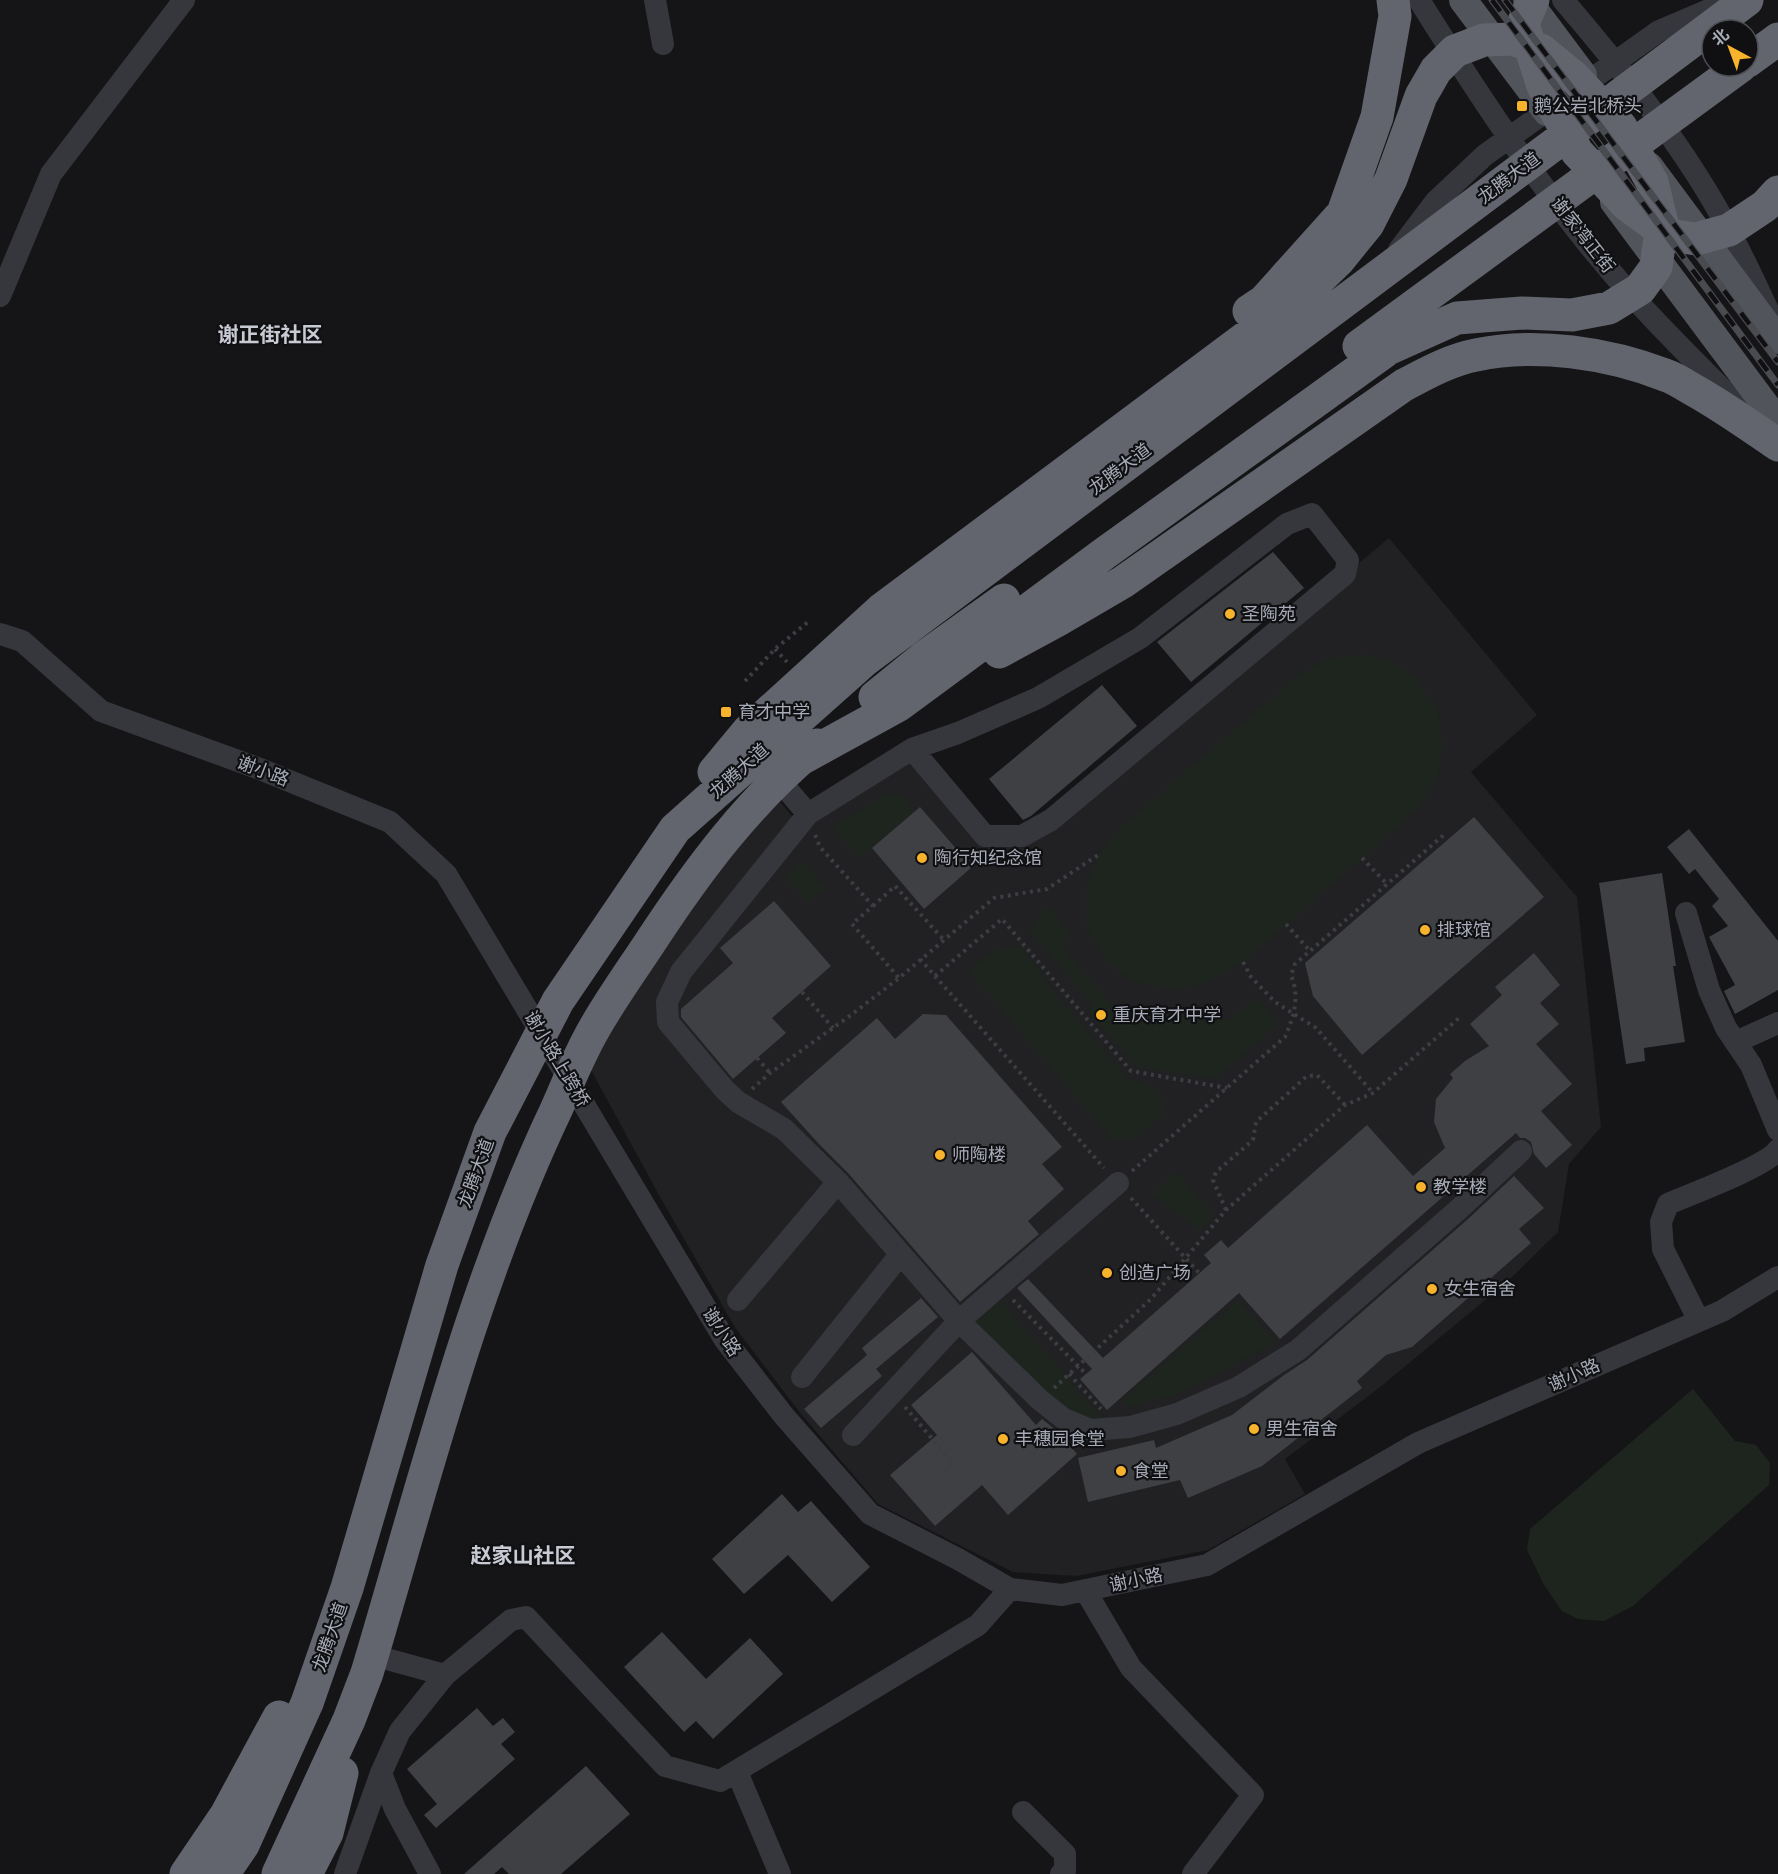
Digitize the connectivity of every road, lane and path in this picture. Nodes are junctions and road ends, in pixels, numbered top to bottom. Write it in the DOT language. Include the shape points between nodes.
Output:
graph roads {
  1 [pos="184,0"];
  2 [pos="655,0"];
  3 [pos="1393,0"];
  4 [pos="1419,0"];
  5 [pos="1463,0"];
  6 [pos="1563,0"];
  7 [pos="1732,0"];
  8 [pos="1747,0"];
  9 [pos="1528,8"];
  10 [pos="1778,39"];
  11 [pos="663,44"];
  12 [pos="1760,52"];
  13 [pos="1725,78"];
  14 [pos="1621,127"];
  15 [pos="1577,152"];
  16 [pos="1778,192"];
  17 [pos="1383,272"];
  18 [pos="0,296"];
  19 [pos="1778,331"];
  20 [pos="1778,340"];
  21 [pos="1778,422"];
  22 [pos="1778,446"];
  23 [pos="808,622"];
  24 [pos="0,634"];
  25 [pos="865,660"];
  26 [pos="745,681"];
  27 [pos="788,694"];
  28 [pos="899,705"];
  29 [pos="912,748"];
  30 [pos="789,770"];
  31 [pos="808,814"];
  32 [pos="675,829"];
  33 [pos="1446,833"];
  34 [pos="820,847"];
  35 [pos="1098,855"];
  36 [pos="1362,858"];
  37 [pos="1387,884"];
  38 [pos="873,906"];
  39 [pos="1686,912"];
  40 [pos="1286,924"];
  41 [pos="943,939"];
  42 [pos="491,949"];
  43 [pos="1310,951"];
  44 [pos="920,959"];
  45 [pos="1243,962"];
  46 [pos="935,976"];
  47 [pos="899,978"];
  48 [pos="802,992"];
  49 [pos="1294,1015"];
  50 [pos="1459,1018"];
  51 [pos="1778,1023"];
  52 [pos="833,1028"];
  53 [pos="1736,1042"];
  54 [pos="757,1058"];
  55 [pos="770,1073"];
  56 [pos="1227,1088"];
  57 [pos="1373,1093"];
  58 [pos="738,1102"];
  59 [pos="1345,1106"];
  60 [pos="1778,1130"];
  61 [pos="1778,1150"];
  62 [pos="1521,1151"];
  63 [pos="623,1169"];
  64 [pos="838,1182"];
  65 [pos="1118,1184"];
  66 [pos="1226,1210"];
  67 [pos="900,1255"];
  68 [pos="1185,1257"];
  69 [pos="1199,1273"];
  70 [pos="1778,1277"];
  71 [pos="1000,1286"];
  72 [pos="738,1300"];
  73 [pos="959,1321"];
  74 [pos="1699,1321"];
  75 [pos="1079,1366"];
  76 [pos="1069,1374"];
  77 [pos="1086,1374"];
  78 [pos="802,1377"];
  79 [pos="892,1393"];
  80 [pos="1040,1400"];
  81 [pos="1104,1413"];
  82 [pos="853,1435"];
  83 [pos="944,1472"];
  84 [pos="347,1588"];
  85 [pos="1010,1589"];
  86 [pos="1085,1590"];
  87 [pos="370,1664"];
  88 [pos="446,1675"];
  89 [pos="737,1772"];
  90 [pos="381,1773"];
  91 [pos="1023,1812"];
  92 [pos="186,1874"];
  93 [pos="224,1874"];
  94 [pos="278,1874"];
  95 [pos="306,1874"];
  96 [pos="345,1874"];
  97 [pos="430,1874"];
  98 [pos="780,1874"];
  99 [pos="1061,1874"];
  100 [pos="1193,1874"];
  1 -- 18 [label="street" via="51,174"];
  2 -- 11 [label="street"];
  3 -- 27 [label="highway" via="1395,16 1377,117 1344,213 1264,301 907,568"];
  4 -- 22 [label="street, 谢家湾正街" via="1469,80 1578,231 1636,300"];
  5 -- 15 [label="main road"];
  6 -- 19 [label="street" via="1643,99 1699,177 1741,252"];
  7 -- 17 [label="street" via="1659,31 1485,155 1436,201"];
  8 -- 17 [label="highway, 龙腾大道"];
  9 -- 14 [label="main road"];
  9 -- 15 [label="highway" via="1543,86"];
  10 -- 12 [label="highway"];
  13 -- 30 [label="highway, 龙腾大道" via="1435,292 923,658"];
  14 -- 20 [label="main road"];
  14 -- 27 [label="highway" via="1574,77 1541,50 1513,39 1484,40 1455,51 1436,70 1420,96 1391,179 1368,224 1304,294 882,609"];
  14 -- 28 [label="highway" via="1652,182 1662,222 1656,267 1640,289 1609,308 1572,315 1522,313 1456,318 1388,349"];
  15 -- 16 [label="highway" via="1627,205 1668,235 1696,239 1729,230 1766,206"];
  15 -- 21 [label="main road"];
  17 -- 25 [label="highway, 龙腾大道"];
  22 -- 28 [label="highway" via="1721,405 1666,375 1595,354 1545,350 1475,355 1436,368 1404,385 1123,582"];
  23 -- 26 [label="path"];
  24 -- 42 [label="street, 谢小路" via="22,641 100,711 260,769 390,822 446,874"];
  25 -- 27 [label="highway"];
  25 -- 32 [label="highway, 龙腾大道"];
  27 -- 32 [label="highway" via="748,731 701,787"];
  28 -- 30 [label="highway"];
  29 -- 29 [label="street" via="958,733 1038,698 1140,638 1287,524 1312,514 1348,560 1345,574 1050,820 1022,836 985,836"];
  29 -- 31 [label="street"];
  30 -- 31 [label="street"];
  30 -- 87 [label="highway, 龙腾大道" via="742,817 684,891 593,1030 543,1136 502,1233 465,1342"];
  31 -- 58 [label="street" via="681,972 667,1002 668,1022"];
  32 -- 84 [label="highway, 龙腾大道" via="558,1001 490,1132 442,1265"];
  33 -- 37 [label="path"];
  34 -- 38 [label="path"];
  35 -- 41 [label="path" via="1047,889 994,898"];
  36 -- 37 [label="path"];
  37 -- 43 [label="path"];
  38 -- 41 [label="path" via="895,886"];
  38 -- 47 [label="path" via="852,924"];
  39 -- 53 [label="street" via="1709,990"];
  40 -- 43 [label="path"];
  41 -- 44 [label="path"];
  42 -- 63 [label="street, 谢小路上跨桥"];
  43 -- 49 [label="path" via="1295,964 1290,975 1296,988"];
  44 -- 46 [label="path"];
  44 -- 47 [label="path"];
  45 -- 49 [label="path" via="1251,977 1275,1002"];
  46 -- 56 [label="path" via="1002,919 1131,1071"];
  46 -- 65 [label="path"];
  47 -- 52 [label="path"];
  48 -- 52 [label="path"];
  49 -- 56 [label="path" via="1285,1037"];
  49 -- 57 [label="path" via="1316,1028"];
  50 -- 57 [label="path"];
  51 -- 53 [label="street"];
  52 -- 55 [label="path"];
  53 -- 60 [label="street" via="1751,1065"];
  54 -- 55 [label="path"];
  55 -- 58 [label="path"];
  56 -- 65 [label="path"];
  57 -- 59 [label="path"];
  58 -- 64 [label="street" via="784,1129"];
  59 -- 66 [label="path"];
  59 -- 66 [label="path" via="1317,1075 1307,1076 1256,1122 1253,1140 1216,1172 1214,1180"];
  61 -- 74 [label="street" via="1754,1166 1668,1204 1661,1222 1663,1249"];
  62 -- 80 [label="street" via="1298,1350 1239,1387 1177,1414 1130,1427 1090,1430 1064,1419"];
  63 -- 85 [label="street, 谢小路" via="725,1340 784,1416 870,1514"];
  64 -- 67 [label="street"];
  64 -- 72 [label="street"];
  65 -- 68 [label="path"];
  65 -- 71 [label="street"];
  66 -- 68 [label="path"];
  67 -- 73 [label="street"];
  67 -- 78 [label="street"];
  68 -- 69 [label="path"];
  68 -- 75 [label="path" via="1151,1299"];
  70 -- 74 [label="street, 谢小路"];
  71 -- 73 [label="street"];
  71 -- 75 [label="path"];
  73 -- 79 [label="street"];
  73 -- 80 [label="street"];
  74 -- 86 [label="street, 谢小路" via="1418,1443 1206,1565"];
  75 -- 76 [label="path"];
  75 -- 77 [label="path"];
  76 -- 80 [label="path"];
  76 -- 81 [label="path"];
  79 -- 82 [label="street"];
  79 -- 83 [label="path" via="953,1463"];
  84 -- 92 [label="highway" via="226,1815"];
  84 -- 93 [label="highway, 龙腾大道" via="307,1703 243,1845"];
  85 -- 86 [label="street, 谢小路" via="1062,1595"];
  85 -- 89 [label="street" via="978,1625"];
  86 -- 100 [label="street" via="1131,1668 1253,1795"];
  87 -- 88 [label="street"];
  87 -- 94 [label="highway, 龙腾大道" via="349,1720"];
  87 -- 95 [label="highway" via="327,1833"];
  88 -- 89 [label="street" via="511,1620 526,1617 665,1766 720,1780"];
  88 -- 90 [label="street" via="400,1731"];
  89 -- 98 [label="street"];
  90 -- 96 [label="street"];
  90 -- 97 [label="street" via="395,1809"];
  91 -- 99 [label="street" via="1065,1854 1065,1871"];
}
